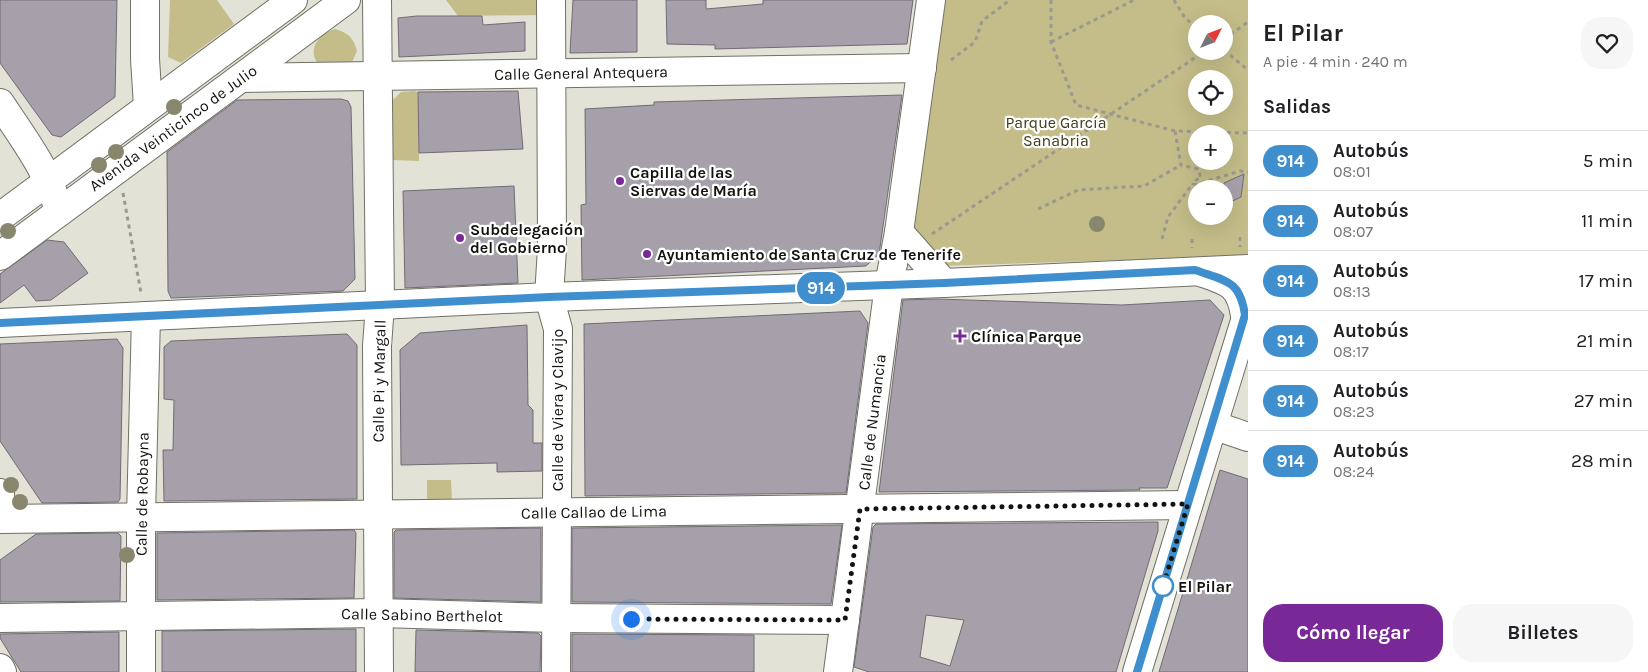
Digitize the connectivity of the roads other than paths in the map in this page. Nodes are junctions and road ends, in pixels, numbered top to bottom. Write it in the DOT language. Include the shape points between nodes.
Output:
graph roads {
  1 [pos="145,0"];
  2 [pos="293,0"];
  3 [pos="346,0"];
  4 [pos="377,0"];
  5 [pos="551,0"];
  6 [pos="931,0"];
  7 [pos="922,68"];
  8 [pos="551,73"];
  9 [pos="377,76"];
  10 [pos="241,78"];
  11 [pos="0,103"];
  12 [pos="148,106"];
  13 [pos="49,181"];
  14 [pos="59,212"];
  15 [pos="0,217"];
  16 [pos="899,232"];
  17 [pos="0,256"];
  18 [pos="1248,269"];
  19 [pos="1195,270"];
  20 [pos="944,283"];
  21 [pos="889,285"];
  22 [pos="549,297"];
  23 [pos="380,305"];
  24 [pos="1247,313"];
  25 [pos="146,316"];
  26 [pos="0,323"];
  27 [pos="1213,425"];
  28 [pos="1248,437"];
  29 [pos="0,494"];
  30 [pos="1188,504"];
  31 [pos="0,508"];
  32 [pos="860,509"];
  33 [pos="558,513"];
  34 [pos="378,514"];
  35 [pos="141,517"];
  36 [pos="0,519"];
  37 [pos="379,613"];
  38 [pos="141,616"];
  39 [pos="0,618"];
  40 [pos="555,618"];
  41 [pos="845,620"];
  42 [pos="0,668"];
  43 [pos="842,671"];
  44 [pos="2,672"];
  45 [pos="141,672"];
  46 [pos="378,672"];
  47 [pos="556,672"];
  48 [pos="1137,672"];
  1 -- 12 [label="street"];
  2 -- 12 [label="street, Avenida Veinticinco de Julio"];
  3 -- 10 [label="street, Avenida Veinticinco de Julio"];
  4 -- 9 [label="street, Calle Pi y Margall"];
  5 -- 8 [label="street, Calle de Viera y Clavijo"];
  6 -- 7 [label="street, Calle de Numancia"];
  7 -- 8 [label="street, Calle General Antequera"];
  7 -- 16 [label="street, Calle de Numancia"];
  8 -- 9 [label="street, Calle General Antequera"];
  8 -- 22 [label="street, Calle de Viera y Clavijo" via="552,248"];
  9 -- 10 [label="street, Calle General Antequera"];
  9 -- 23 [label="street, Calle Pi y Margall"];
  10 -- 14 [label="street, Avenida Veinticinco de Julio"];
  11 -- 13 [label="street"];
  12 -- 13 [label="street, Avenida Veinticinco de Julio"];
  13 -- 14 [label="street"];
  13 -- 15 [label="street, Avenida Veinticinco de Julio"];
  14 -- 17 [label="street, Avenida Veinticinco de Julio"];
  16 -- 20 [label="street"];
  16 -- 21 [label="street, Calle de Numancia"];
  18 -- 19 [label="street"];
  19 -- 20 [label="street"];
  19 -- 24 [label="street" via="1239,290"];
  20 -- 21 [label="street"];
  21 -- 22 [label="street"];
  21 -- 32 [label="street, Calle de Numancia"];
  22 -- 23 [label="street"];
  22 -- 33 [label="street, Calle de Viera y Clavijo" via="558,329"];
  23 -- 25 [label="street"];
  23 -- 34 [label="street, Calle Pi y Margall" via="377,346"];
  24 -- 27 [label="street"];
  25 -- 26 [label="street"];
  25 -- 35 [label="street, Calle de Robayna"];
  27 -- 28 [label="street"];
  27 -- 30 [label="street"];
  29 -- 31 [label="street"];
  30 -- 32 [label="street, Calle Callao de Lima"];
  30 -- 48 [label="street"];
  32 -- 33 [label="street, Calle Callao de Lima"];
  32 -- 41 [label="street, Calle de Numancia"];
  33 -- 34 [label="street, Calle Callao de Lima"];
  33 -- 40 [label="street, Calle de Viera y Clavijo"];
  34 -- 35 [label="street, Calle Callao de Lima"];
  34 -- 37 [label="street, Calle Pi y Margall"];
  35 -- 36 [label="street, Calle Callao de Lima"];
  35 -- 38 [label="street, Calle de Robayna"];
  37 -- 38 [label="street, Calle Sabino Berthelot"];
  37 -- 40 [label="street, Calle Sabino Berthelot"];
  37 -- 46 [label="street, Calle Pi y Margall"];
  38 -- 39 [label="street, Calle Sabino Berthelot"];
  38 -- 45 [label="street, Calle de Robayna"];
  40 -- 41 [label="street, Calle Sabino Berthelot"];
  40 -- 47 [label="street, Calle de Viera y Clavijo"];
  41 -- 43 [label="street, Calle de Numancia"];
  42 -- 44 [label="street"];
}
